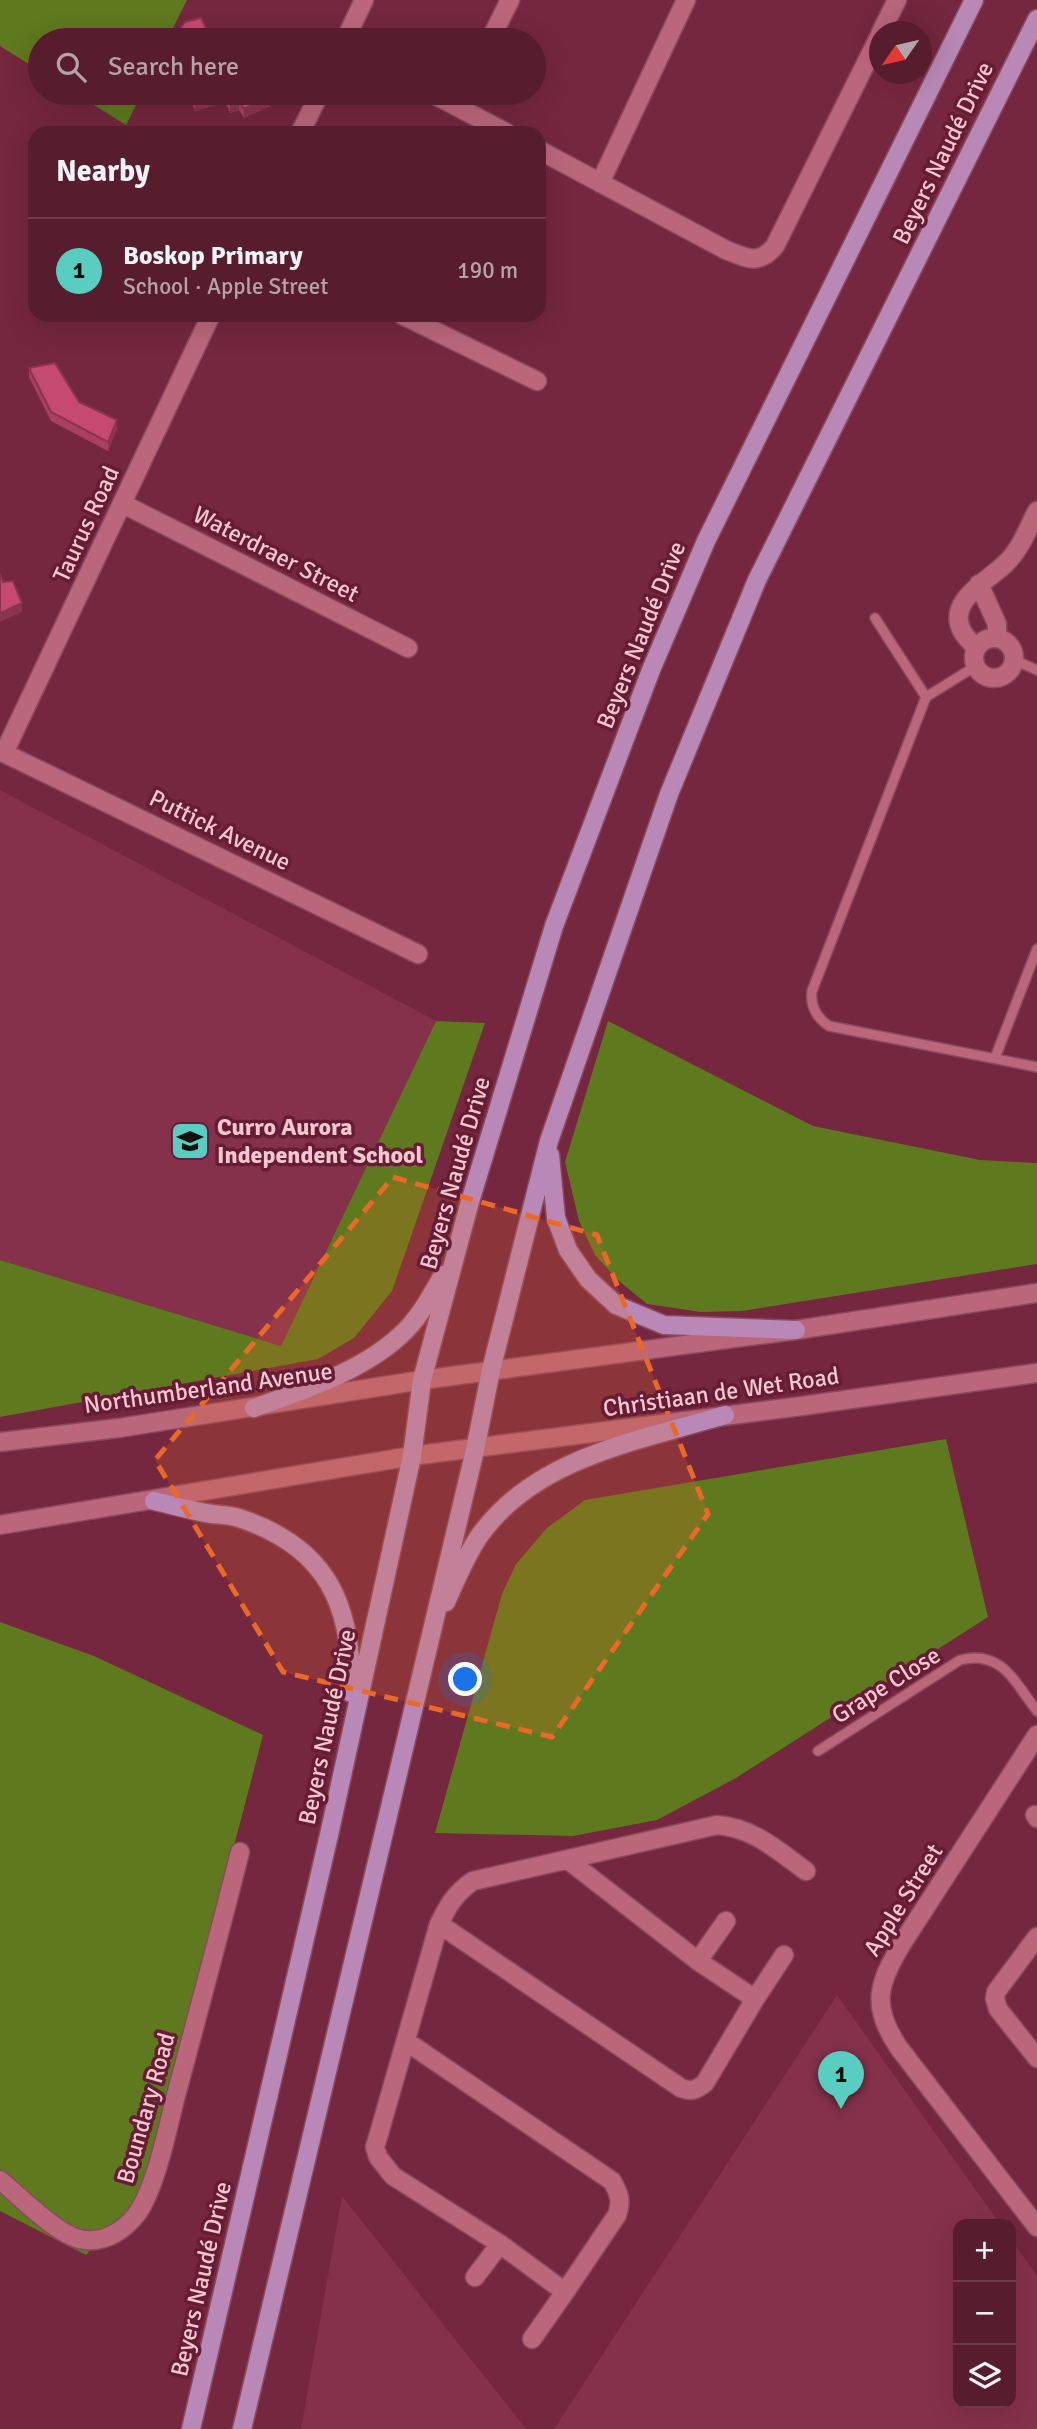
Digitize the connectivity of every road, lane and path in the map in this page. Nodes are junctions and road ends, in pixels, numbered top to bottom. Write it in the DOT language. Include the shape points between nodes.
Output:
graph roads {
  1 [pos="364,0"];
  2 [pos="510,0"];
  3 [pos="686,0"];
  4 [pos="897,0"];
  5 [pos="974,0"];
  6 [pos="1037,19"];
  7 [pos="886,21"];
  8 [pos="351,28"];
  9 [pos="496,28"];
  10 [pos="869,55"];
  11 [pos="314,105"];
  12 [pos="468,105"];
  13 [pos="304,126"];
  14 [pos="497,126"];
  15 [pos="546,154"];
  16 [pos="600,183"];
  17 [pos="209,322"];
  18 [pos="416,322"];
  19 [pos="537,381"];
  20 [pos="123,504"];
  21 [pos="1037,511"];
  22 [pos="979,584"];
  23 [pos="875,618"];
  24 [pos="997,638"];
  25 [pos="408,648"];
  26 [pos="976,657"];
  27 [pos="1014,660"];
  28 [pos="1037,670"];
  29 [pos="926,697"];
  30 [pos="2,752"];
  31 [pos="1037,949"];
  32 [pos="418,954"];
  33 [pos="995,1058"];
  34 [pos="1037,1067"];
  35 [pos="549,1142"];
  36 [pos="456,1253"];
  37 [pos="1037,1293"];
  38 [pos="796,1330"];
  39 [pos="491,1370"];
  40 [pos="1037,1373"];
  41 [pos="422,1380"];
  42 [pos="254,1408"];
  43 [pos="725,1415"];
  44 [pos="0,1442"];
  45 [pos="475,1450"];
  46 [pos="412,1456"];
  47 [pos="154,1501"];
  48 [pos="0,1525"];
  49 [pos="429,1640"];
  50 [pos="1037,1711"];
  51 [pos="351,1731"];
  52 [pos="1037,1735"];
  53 [pos="818,1751"];
  54 [pos="240,1852"];
  55 [pos="568,1860"];
  56 [pos="806,1871"];
  57 [pos="726,1922"];
  58 [pos="439,1924"];
  59 [pos="1037,1937"];
  60 [pos="784,1955"];
  61 [pos="698,1961"];
  62 [pos="755,1999"];
  63 [pos="407,2042"];
  64 [pos="1037,2058"];
  65 [pos="0,2180"];
  66 [pos="1034,2218"];
  67 [pos="500,2244"];
  68 [pos="475,2277"];
  69 [pos="565,2292"];
  70 [pos="532,2339"];
  71 [pos="191,2429"];
  72 [pos="242,2429"];
  1 -- 8 [label="street"];
  2 -- 9 [label="street"];
  3 -- 16 [label="street"];
  4 -- 7 [label="street"];
  5 -- 36 [label="main road, Beyers Naudé Drive" via="706,541 651,670 554,926"];
  6 -- 35 [label="main road, Beyers Naudé Drive" via="757,580 669,794"];
  10 -- 16 [label="street" via="775,246 760,257 750,260 726,250"];
  11 -- 13 [label="street"];
  12 -- 14 [label="street"];
  15 -- 16 [label="street"];
  17 -- 20 [label="street, Taurus Road"];
  18 -- 19 [label="street"];
  20 -- 25 [label="street, Waterdraer Street"];
  20 -- 30 [label="street, Taurus Road"];
  21 -- 22 [label="street" via="1006,564"];
  22 -- 24 [label="street" via="997,624"];
  22 -- 26 [label="street" via="964,601 959,618"];
  23 -- 29 [label="lane"];
  24 -- 26 [label="street" via="985,640"];
  24 -- 27 [label="street" via="1008,644"];
  26 -- 27 [label="street" via="984,675 996,677 1007,673"];
  26 -- 29 [label="lane"];
  27 -- 28 [label="lane"];
  29 -- 33 [label="lane" via="812,991 813,1005 829,1026"];
  30 -- 32 [label="street, Puttick Avenue"];
  31 -- 33 [label="lane"];
  33 -- 34 [label="lane"];
  35 -- 38 [label="main road" via="556,1218 568,1250 588,1279 616,1305 664,1325"];
  35 -- 39 [label="main road, Beyers Naudé Drive"];
  36 -- 41 [label="main road, Beyers Naudé Drive"];
  36 -- 42 [label="main road" via="428,1302 386,1347 310,1387"];
  37 -- 38 [label="street, Christiaan de Wet Road"];
  38 -- 39 [label="street, Christiaan de Wet Road"];
  39 -- 41 [label="street, Christiaan de Wet Road"];
  39 -- 45 [label="main road, Beyers Naudé Drive"];
  40 -- 43 [label="street, Christiaan de Wet Road"];
  41 -- 42 [label="street, Northumberland Avenue"];
  41 -- 46 [label="main road, Beyers Naudé Drive"];
  42 -- 44 [label="street, Northumberland Avenue"];
  43 -- 45 [label="street, Christiaan de Wet Road"];
  43 -- 49 [label="main road" via="581,1458 538,1480 509,1502 480,1535"];
  45 -- 46 [label="street, Christiaan de Wet Road"];
  45 -- 49 [label="main road, Beyers Naudé Drive"];
  46 -- 47 [label="street"];
  46 -- 51 [label="main road, Beyers Naudé Drive"];
  47 -- 48 [label="street"];
  47 -- 51 [label="main road" via="236,1517 272,1532 313,1560 340,1605 352,1660"];
  49 -- 72 [label="main road, Beyers Naudé Drive"];
  50 -- 53 [label="lane, Grape Close" via="1003,1667 974,1656 960,1660"];
  51 -- 71 [label="main road, Beyers Naudé Drive"];
  52 -- 66 [label="street, Apple Street" via="903,1941 884,1976 880,1995 886,2029 898,2048"];
  54 -- 65 [label="street, Boundary Road" via="170,2119 137,2214 116,2233 99,2240 76,2239"];
  55 -- 56 [label="street" via="717,1825 752,1833"];
  55 -- 58 [label="street" via="473,1881 451,1900"];
  55 -- 61 [label="street"];
  57 -- 61 [label="street"];
  58 -- 62 [label="street" via="689,2091 705,2083"];
  58 -- 63 [label="street"];
  59 -- 64 [label="street" via="995,1999"];
  60 -- 62 [label="street"];
  61 -- 62 [label="street"];
  63 -- 67 [label="street" via="378,2137 377,2157 393,2176"];
  63 -- 69 [label="street" via="612,2181 621,2206"];
  67 -- 68 [label="street"];
  67 -- 69 [label="street"];
  69 -- 70 [label="street"];
}
